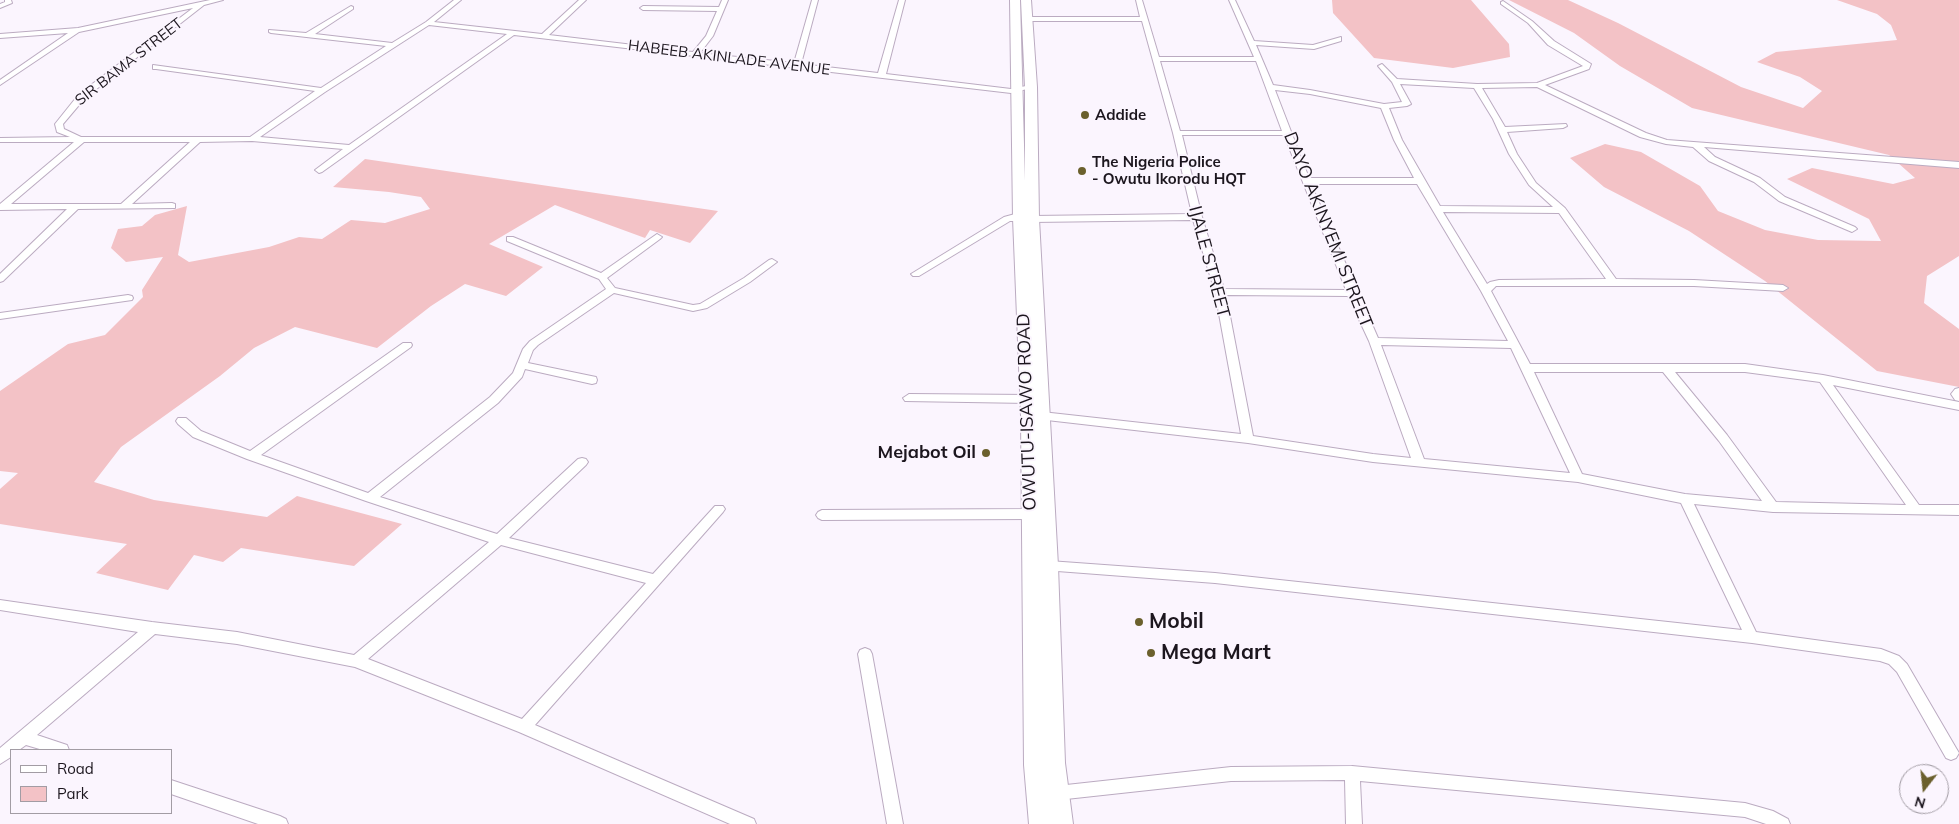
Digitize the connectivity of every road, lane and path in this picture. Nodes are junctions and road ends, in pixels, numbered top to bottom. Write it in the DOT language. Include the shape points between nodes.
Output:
graph roads {
  1 [pos="220,0"];
  2 [pos="458,0"];
  3 [pos="583,0"];
  4 [pos="725,0"];
  5 [pos="815,0"];
  6 [pos="902,0"];
  7 [pos="1015,0"];
  8 [pos="1026,0"];
  9 [pos="1139,0"];
  10 [pos="1232,0"];
  11 [pos="204,3"];
  12 [pos="1503,3"];
  13 [pos="350,8"];
  14 [pos="642,8"];
  15 [pos="721,9"];
  16 [pos="1028,19"];
  17 [pos="1144,20"];
  18 [pos="428,23"];
  19 [pos="78,30"];
  20 [pos="271,31"];
  21 [pos="513,33"];
  22 [pos="308,35"];
  23 [pos="0,36"];
  24 [pos="544,36"];
  25 [pos="1338,40"];
  26 [pos="1251,43"];
  27 [pos="395,45"];
  28 [pos="695,54"];
  29 [pos="1157,59"];
  30 [pos="1259,59"];
  31 [pos="797,66"];
  32 [pos="1382,66"];
  33 [pos="156,67"];
  34 [pos="880,77"];
  35 [pos="1395,81"];
  36 [pos="0,83"];
  37 [pos="1538,85"];
  38 [pos="1477,86"];
  39 [pos="1270,87"];
  40 [pos="1024,89"];
  41 [pos="322,90"];
  42 [pos="1384,106"];
  43 [pos="1563,126"];
  44 [pos="1502,130"];
  45 [pos="1177,133"];
  46 [pos="1287,133"];
  47 [pos="199,138"];
  48 [pos="83,139"];
  49 [pos="252,139"];
  50 [pos="0,140"];
  51 [pos="1695,144"];
  52 [pos="349,147"];
  53 [pos="1959,165"];
  54 [pos="319,170"];
  55 [pos="1306,181"];
  56 [pos="1420,181"];
  57 [pos="124,206"];
  58 [pos="172,206"];
  59 [pos="1,207"];
  60 [pos="75,208"];
  61 [pos="1438,209"];
  62 [pos="1562,210"];
  63 [pos="1197,217"];
  64 [pos="1026,218"];
  65 [pos="1852,229"];
  66 [pos="657,237"];
  67 [pos="510,240"];
  68 [pos="772,262"];
  69 [pos="916,274"];
  70 [pos="1,277"];
  71 [pos="602,277"];
  72 [pos="1613,282"];
  73 [pos="1783,288"];
  74 [pos="612,290"];
  75 [pos="1486,291"];
  76 [pos="1220,292"];
  77 [pos="1352,294"];
  78 [pos="128,298"];
  79 [pos="0,316"];
  80 [pos="1374,342"];
  81 [pos="407,345"];
  82 [pos="1514,345"];
  83 [pos="521,365"];
  84 [pos="1528,368"];
  85 [pos="1666,368"];
  86 [pos="1823,379"];
  87 [pos="592,380"];
  88 [pos="1959,392"];
  89 [pos="1959,397"];
  90 [pos="910,398"];
  91 [pos="1029,399"];
  92 [pos="1959,406"];
  93 [pos="1042,416"];
  94 [pos="182,421"];
  95 [pos="1248,439"];
  96 [pos="251,456"];
  97 [pos="582,462"];
  98 [pos="1419,462"];
  99 [pos="1578,478"];
  100 [pos="370,498"];
  101 [pos="1685,499"];
  102 [pos="1774,506"];
  103 [pos="1915,508"];
  104 [pos="719,509"];
  105 [pos="1959,510"];
  106 [pos="1030,514"];
  107 [pos="822,515"];
  108 [pos="499,540"];
  109 [pos="1049,566"];
  110 [pos="656,580"];
  111 [pos="0,605"];
  112 [pos="152,628"];
  113 [pos="1752,637"];
  114 [pos="865,654"];
  115 [pos="356,662"];
  116 [pos="524,727"];
  117 [pos="23,737"];
  118 [pos="59,749"];
  119 [pos="1951,753"];
  120 [pos="0,756"];
  121 [pos="1352,774"];
  122 [pos="172,787"];
  123 [pos="1057,792"];
  124 [pos="279,824"];
  125 [pos="748,824"];
  126 [pos="895,824"];
  127 [pos="1040,824"];
  128 [pos="1062,824"];
  129 [pos="1354,824"];
  130 [pos="1782,824"];
  1 -- 11 [label="street"];
  2 -- 18 [label="street"];
  3 -- 24 [label="street"];
  4 -- 15 [label="street"];
  5 -- 31 [label="street"];
  6 -- 34 [label="street"];
  7 -- 40 [label="street, OWUTU-ISAWO ROAD"];
  8 -- 16 [label="street, OWUTU-ISAWO ROAD"];
  9 -- 17 [label="street, IJALE STREET"];
  10 -- 26 [label="street, DAYO AKINYEMI STREET"];
  11 -- 19 [label="street" via="171,6"];
  11 -- 48 [label="street, SIR BAMA STREET" via="82,96 70,109 58,124 60,130"];
  12 -- 37 [label="street" via="1530,22 1551,43 1586,64 1586,67"];
  13 -- 22 [label="street"];
  14 -- 15 [label="street"];
  15 -- 28 [label="street" via="709,36"];
  16 -- 17 [label="street"];
  16 -- 40 [label="street, OWUTU-ISAWO ROAD"];
  17 -- 29 [label="street, IJALE STREET"];
  18 -- 21 [label="street, HABEEB AKINLADE AVENUE"];
  18 -- 27 [label="street"];
  19 -- 23 [label="street"];
  19 -- 36 [label="street"];
  20 -- 22 [label="street"];
  21 -- 24 [label="street, HABEEB AKINLADE AVENUE"];
  21 -- 52 [label="street"];
  22 -- 27 [label="street"];
  24 -- 28 [label="street, HABEEB AKINLADE AVENUE"];
  25 -- 26 [label="street" via="1314,47"];
  26 -- 30 [label="street, DAYO AKINYEMI STREET"];
  27 -- 41 [label="street"];
  28 -- 31 [label="street, HABEEB AKINLADE AVENUE"];
  29 -- 30 [label="street"];
  29 -- 45 [label="street, IJALE STREET"];
  30 -- 39 [label="street, DAYO AKINYEMI STREET"];
  31 -- 34 [label="street, HABEEB AKINLADE AVENUE"];
  32 -- 35 [label="street"];
  33 -- 41 [label="street"];
  34 -- 40 [label="street, HABEEB AKINLADE AVENUE" via="1011,91"];
  35 -- 38 [label="street"];
  35 -- 42 [label="street" via="1406,104"];
  37 -- 38 [label="street"];
  37 -- 51 [label="street" via="1648,137"];
  38 -- 44 [label="street"];
  39 -- 42 [label="street"];
  39 -- 46 [label="street, DAYO AKINYEMI STREET"];
  40 -- 64 [label="street, OWUTU-ISAWO ROAD"];
  41 -- 49 [label="street"];
  42 -- 56 [label="street"];
  43 -- 44 [label="street"];
  44 -- 62 [label="street" via="1533,185"];
  45 -- 46 [label="street"];
  45 -- 63 [label="street, IJALE STREET"];
  46 -- 55 [label="street, DAYO AKINYEMI STREET"];
  47 -- 48 [label="street"];
  47 -- 49 [label="street"];
  47 -- 57 [label="street"];
  48 -- 50 [label="street"];
  48 -- 59 [label="street"];
  49 -- 52 [label="street"];
  51 -- 53 [label="street"];
  51 -- 65 [label="street" via="1712,159 1757,180 1774,195"];
  52 -- 54 [label="street"];
  55 -- 56 [label="street"];
  55 -- 77 [label="street, DAYO AKINYEMI STREET"];
  56 -- 61 [label="street"];
  57 -- 58 [label="street"];
  57 -- 60 [label="street"];
  59 -- 60 [label="street"];
  60 -- 70 [label="street"];
  61 -- 62 [label="street"];
  61 -- 75 [label="street"];
  62 -- 72 [label="street"];
  63 -- 64 [label="street"];
  63 -- 76 [label="street, IJALE STREET"];
  64 -- 69 [label="street" via="1007,219"];
  64 -- 91 [label="street, OWUTU-ISAWO ROAD"];
  64 -- 93 [label="street, OWUTU-ISAWO ROAD"];
  66 -- 71 [label="street"];
  67 -- 71 [label="street"];
  68 -- 74 [label="street" via="748,280 698,308"];
  71 -- 74 [label="street"];
  72 -- 73 [label="street" via="1694,282"];
  72 -- 75 [label="street" via="1499,283"];
  74 -- 83 [label="street" via="534,343"];
  75 -- 82 [label="street"];
  76 -- 77 [label="street"];
  76 -- 95 [label="street, IJALE STREET"];
  77 -- 80 [label="street, DAYO AKINYEMI STREET"];
  78 -- 79 [label="street"];
  80 -- 82 [label="street"];
  80 -- 98 [label="street, DAYO AKINYEMI STREET"];
  81 -- 96 [label="street"];
  82 -- 84 [label="street"];
  83 -- 87 [label="street"];
  83 -- 100 [label="street" via="518,374 494,400"];
  84 -- 85 [label="street"];
  84 -- 99 [label="street"];
  85 -- 86 [label="street" via="1745,368"];
  85 -- 102 [label="street"];
  86 -- 92 [label="street"];
  86 -- 103 [label="street"];
  88 -- 89 [label="street"];
  90 -- 91 [label="street"];
  91 -- 106 [label="street, OWUTU-ISAWO ROAD"];
  93 -- 95 [label="street"];
  93 -- 109 [label="street, OWUTU-ISAWO ROAD"];
  94 -- 96 [label="street" via="197,434"];
  95 -- 98 [label="street"];
  96 -- 100 [label="street"];
  97 -- 108 [label="street"];
  98 -- 99 [label="street"];
  99 -- 101 [label="street"];
  100 -- 108 [label="street"];
  101 -- 102 [label="street"];
  101 -- 113 [label="street"];
  102 -- 103 [label="street"];
  103 -- 105 [label="street"];
  104 -- 110 [label="street"];
  106 -- 107 [label="street"];
  106 -- 127 [label="street, OWUTU-ISAWO ROAD" via="1035,765"];
  108 -- 110 [label="street"];
  108 -- 115 [label="street"];
  109 -- 113 [label="street" via="1216,578"];
  109 -- 123 [label="street, OWUTU-ISAWO ROAD"];
  110 -- 116 [label="street"];
  111 -- 112 [label="street"];
  112 -- 115 [label="street" via="237,638"];
  112 -- 117 [label="street"];
  113 -- 119 [label="street" via="1882,655 1894,660 1902,668"];
  114 -- 126 [label="street"];
  115 -- 116 [label="street"];
  116 -- 125 [label="street"];
  117 -- 118 [label="street"];
  117 -- 120 [label="street"];
  121 -- 123 [label="street" via="1231,774"];
  121 -- 129 [label="street"];
  121 -- 130 [label="street" via="1745,810"];
  122 -- 124 [label="street"];
  123 -- 128 [label="street"];
}
